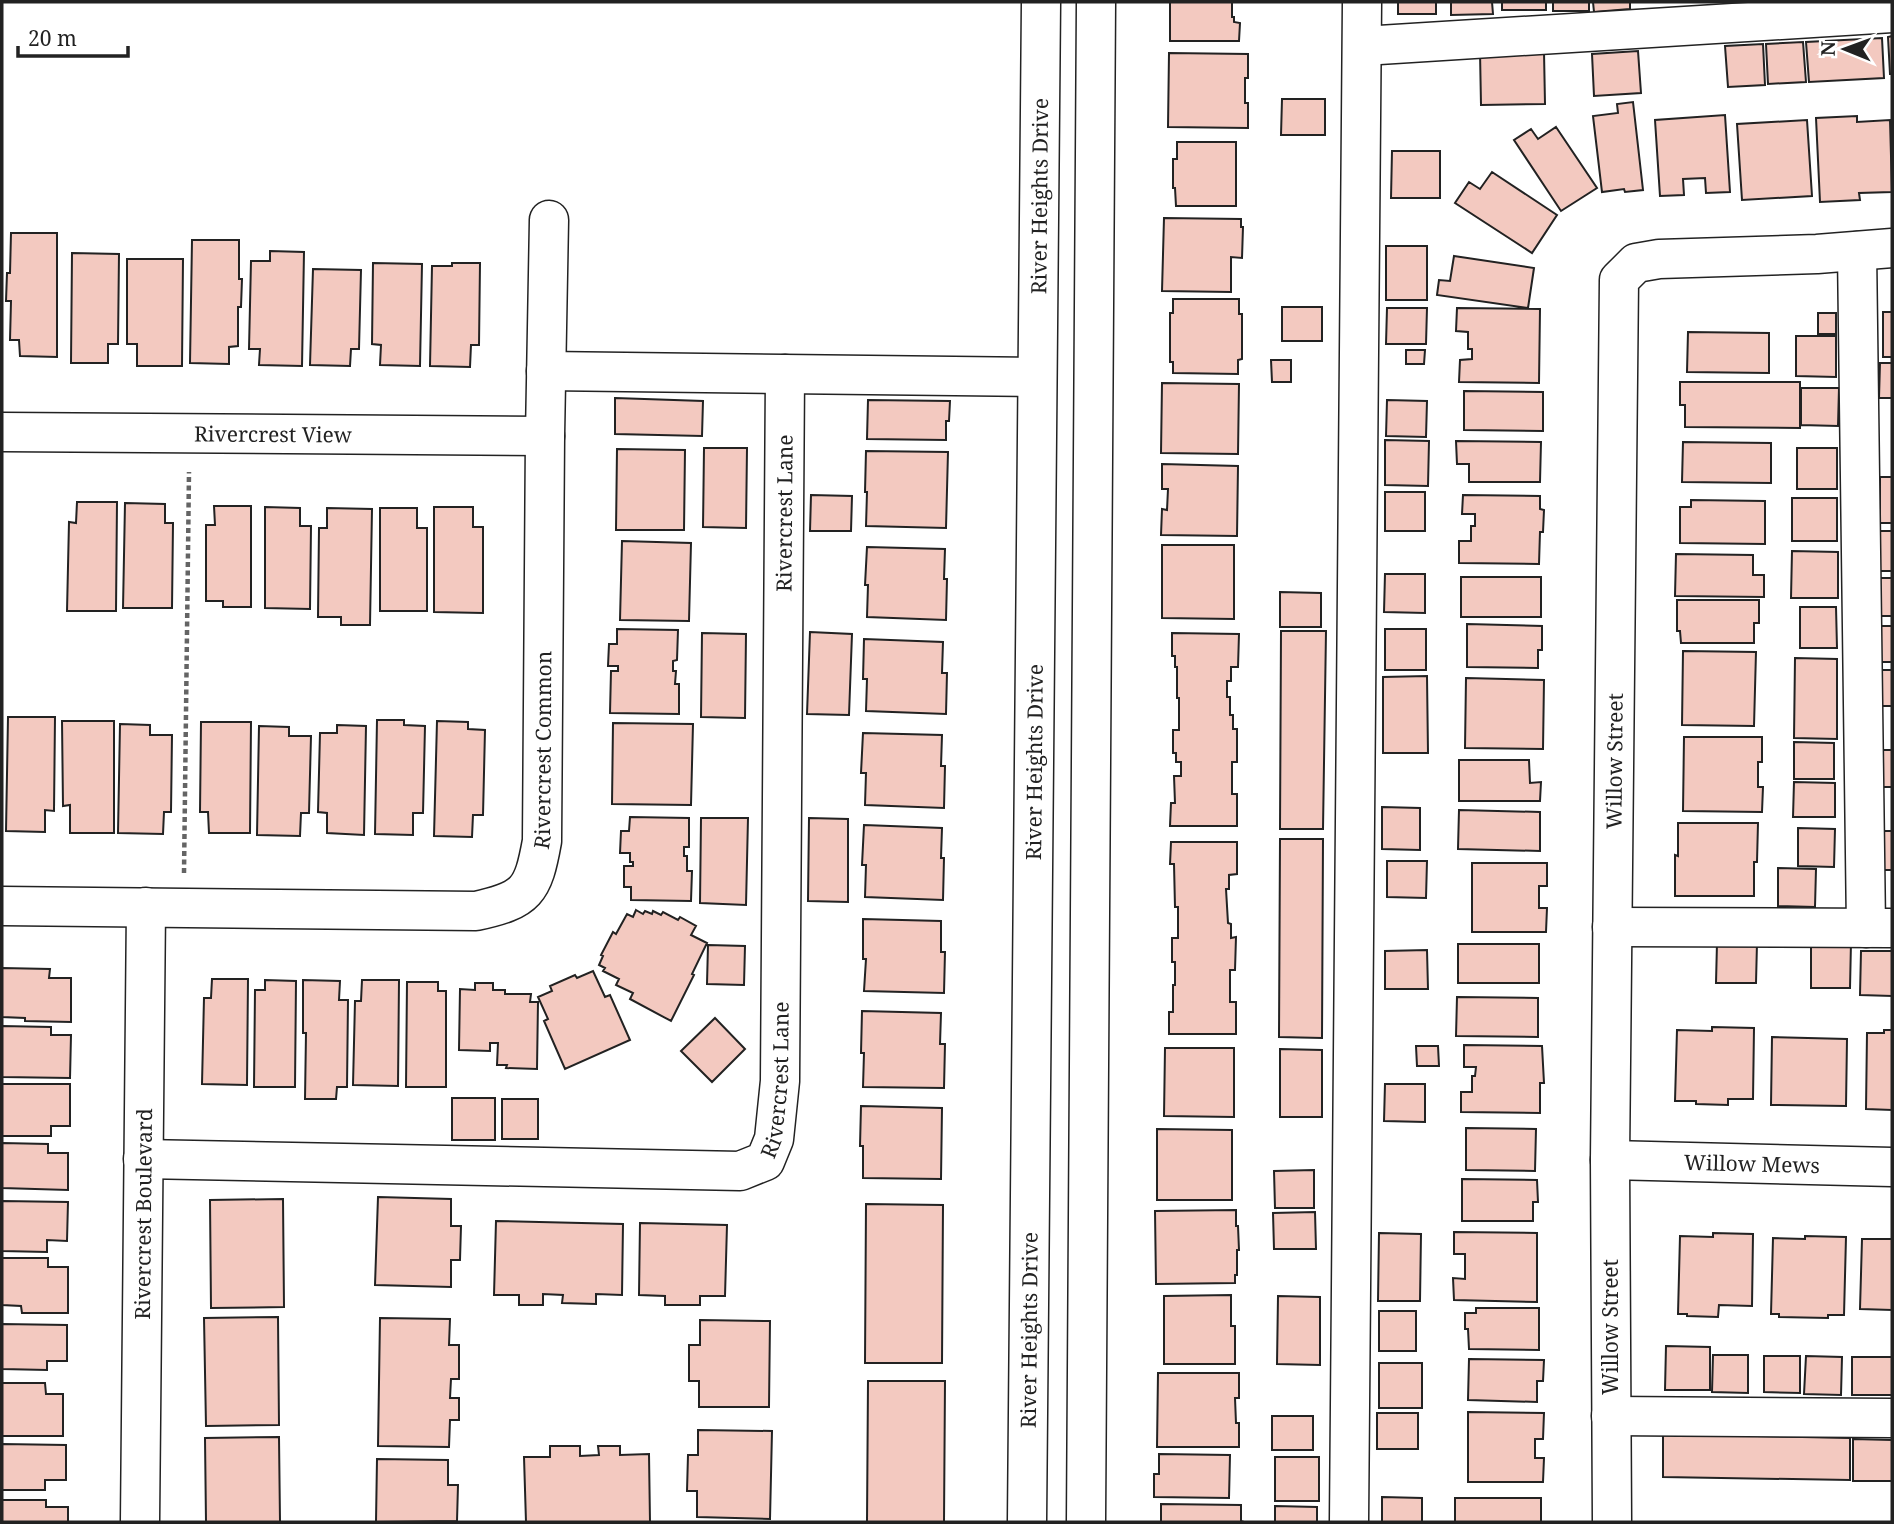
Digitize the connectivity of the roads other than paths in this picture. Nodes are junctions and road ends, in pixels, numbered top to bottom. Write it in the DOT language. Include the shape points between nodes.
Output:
graph roads {
  1 [pos="1041,2"];
  2 [pos="1096,2"];
  3 [pos="1362,2"];
  4 [pos="1892,13"];
  5 [pos="1363,46"];
  6 [pos="549,220"];
  7 [pos="1875,249"];
  8 [pos="546,371"];
  9 [pos="785,374"];
  10 [pos="1037,377"];
  11 [pos="2,432"];
  12 [pos="545,436"];
  13 [pos="2,906"];
  14 [pos="146,907"];
  15 [pos="1612,928"];
  16 [pos="1879,928"];
  17 [pos="143,1159"];
  18 [pos="1610,1160"];
  19 [pos="1892,1167"];
  20 [pos="1611,1416"];
  21 [pos="1892,1418"];
  22 [pos="140,1522"];
  23 [pos="1027,1522"];
  24 [pos="1086,1522"];
  25 [pos="1349,1522"];
  26 [pos="1612,1522"];
  1 -- 10 [label="street, River Heights Drive"];
  2 -- 24 [label="street"];
  3 -- 5 [label="street"];
  4 -- 5 [label="street"];
  5 -- 25 [label="street"];
  6 -- 8 [label="street, Rivercrest Common"];
  7 -- 15 [label="street, Willow Street" via="1659,259 1636,262 1619,280"];
  7 -- 16 [label="street"];
  8 -- 9 [label="street"];
  8 -- 12 [label="street, Rivercrest Common"];
  9 -- 10 [label="street"];
  9 -- 17 [label="street, Rivercrest Lane" via="780,1082 774,1139 765,1161 740,1171"];
  10 -- 23 [label="street, River Heights Drive"];
  11 -- 12 [label="street, Rivercrest View"];
  12 -- 14 [label="street, Rivercrest Common" via="542,841 537,870 526,892 502,905 476,911"];
  13 -- 14 [label="street"];
  14 -- 17 [label="street, Rivercrest Boulevard"];
  15 -- 16 [label="street"];
  15 -- 18 [label="street, Willow Street"];
  17 -- 22 [label="street, Rivercrest Boulevard"];
  18 -- 19 [label="street, Willow Mews"];
  18 -- 20 [label="street, Willow Street"];
  20 -- 21 [label="street"];
  20 -- 26 [label="street, Willow Street"];
}
